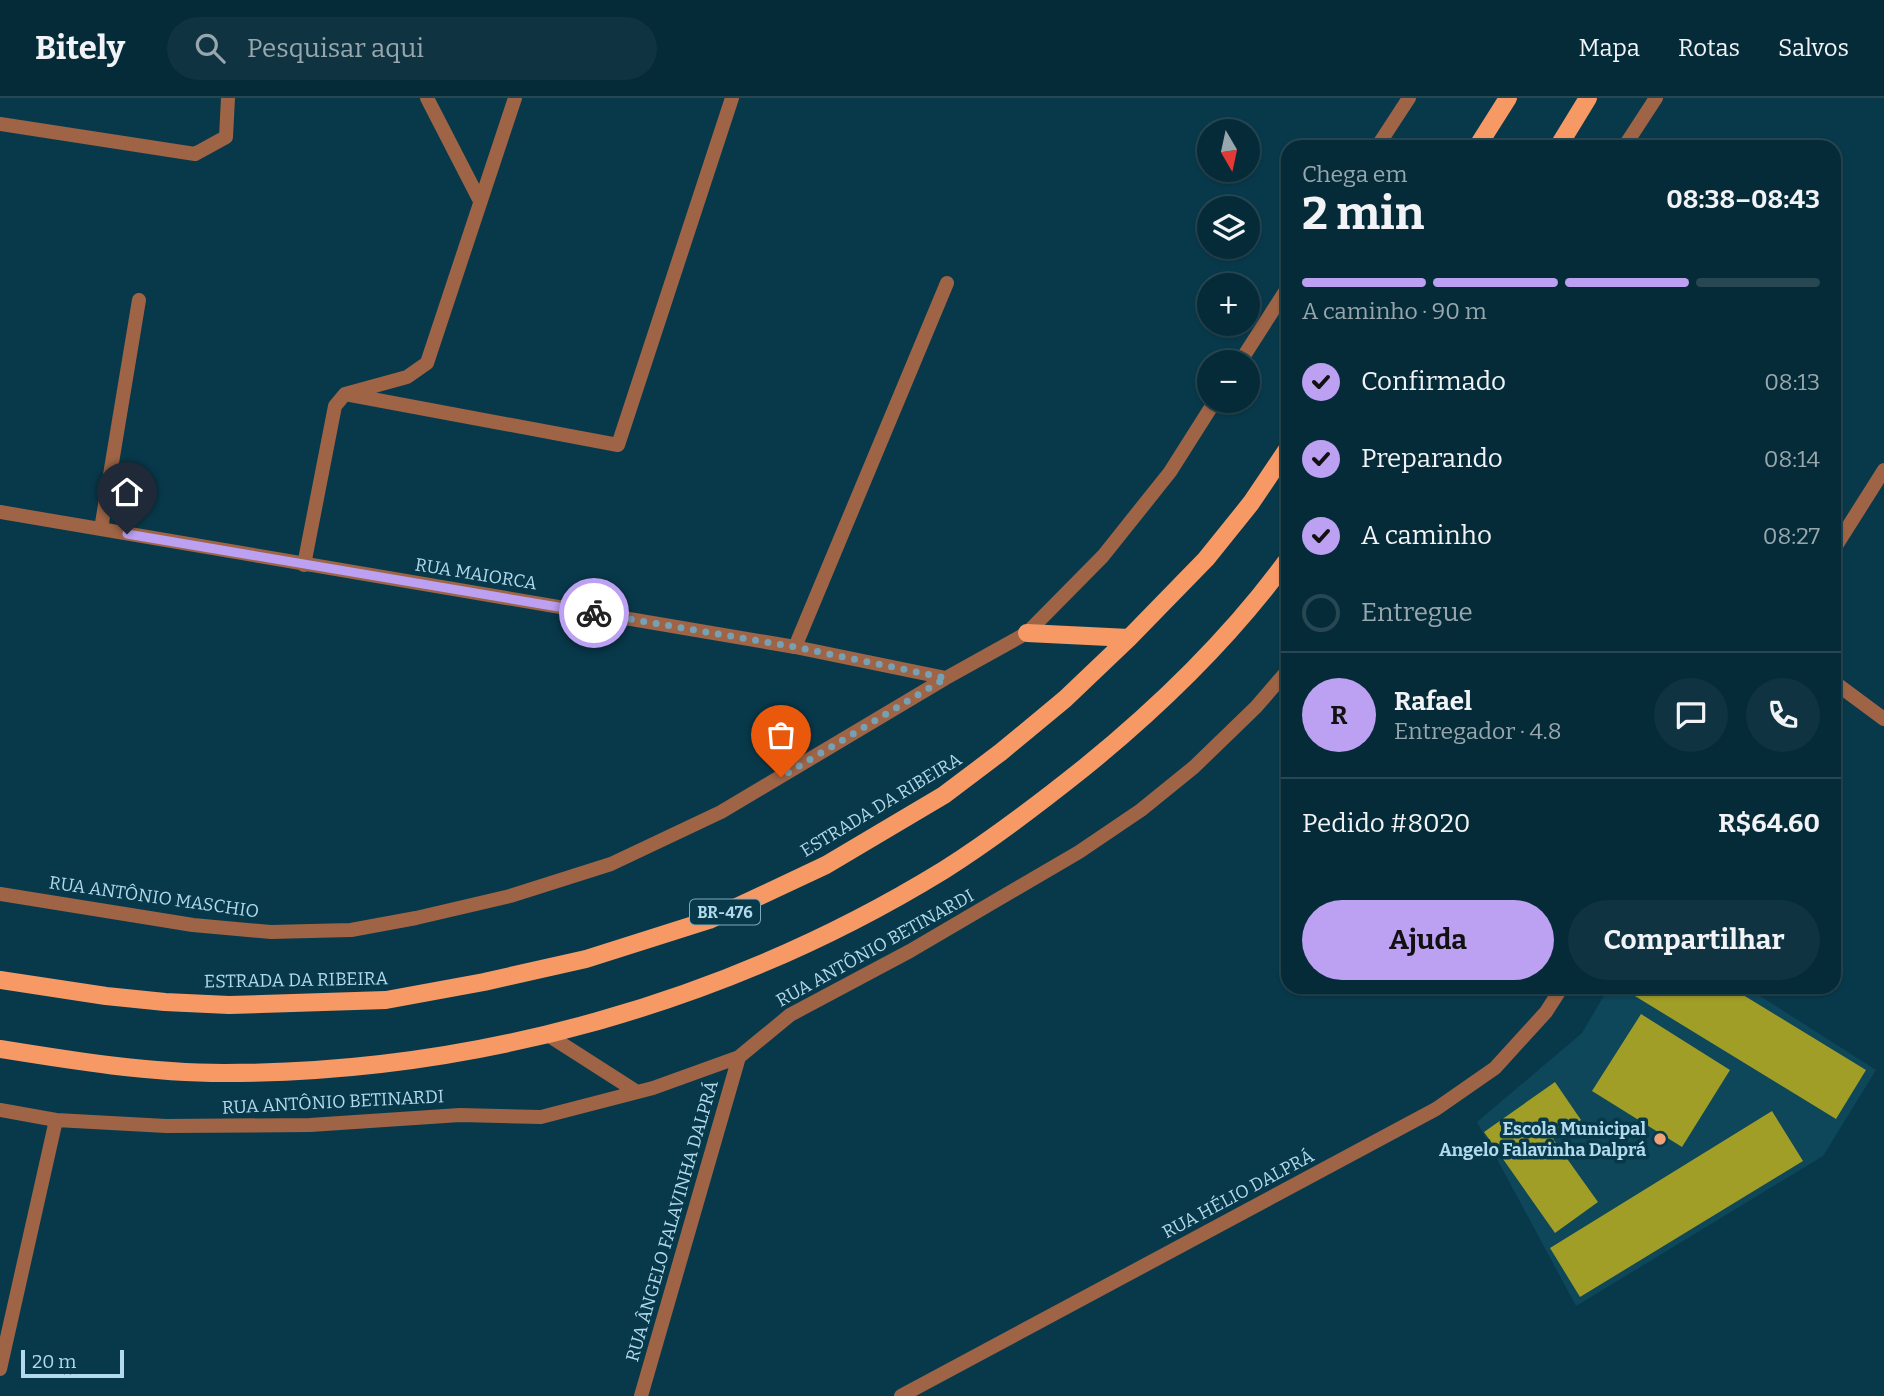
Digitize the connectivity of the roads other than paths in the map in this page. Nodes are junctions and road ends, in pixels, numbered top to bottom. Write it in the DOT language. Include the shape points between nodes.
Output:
graph roads {
  1 [pos="228,98"];
  2 [pos="427,98"];
  3 [pos="515,98"];
  4 [pos="732,98"];
  5 [pos="1409,98"];
  6 [pos="1508,98"];
  7 [pos="1588,98"];
  8 [pos="1656,98"];
  9 [pos="0,124"];
  10 [pos="1382,140"];
  11 [pos="1481,140"];
  12 [pos="1562,140"];
  13 [pos="1629,140"];
  14 [pos="480,201"];
  15 [pos="947,283"];
  16 [pos="1281,298"];
  17 [pos="139,300"];
  18 [pos="1248,350"];
  19 [pos="345,394"];
  20 [pos="1207,413"];
  21 [pos="1281,459"];
  22 [pos="1884,470"];
  23 [pos="0,512"];
  24 [pos="101,529"];
  25 [pos="1841,539"];
  26 [pos="304,565"];
  27 [pos="1281,569"];
  28 [pos="1027,633"];
  29 [pos="1129,638"];
  30 [pos="795,647"];
  31 [pos="946,678"];
  32 [pos="1281,678"];
  33 [pos="1841,687"];
  34 [pos="1884,719"];
  35 [pos="0,894"];
  36 [pos="0,980"];
  37 [pos="1558,994"];
  38 [pos="548,1035"];
  39 [pos="0,1049"];
  40 [pos="739,1057"];
  41 [pos="637,1092"];
  42 [pos="0,1110"];
  43 [pos="56,1120"];
  44 [pos="0,1368"];
  45 [pos="641,1396"];
  46 [pos="901,1396"];
  1 -- 9 [label="street" via="226,137 195,154"];
  2 -- 14 [label="street"];
  3 -- 14 [label="street"];
  4 -- 19 [label="street" via="618,445"];
  5 -- 10 [label="street"];
  6 -- 11 [label="main road"];
  7 -- 12 [label="main road"];
  8 -- 13 [label="street"];
  14 -- 19 [label="street" via="427,363 407,377"];
  15 -- 30 [label="street"];
  16 -- 18 [label="street"];
  17 -- 24 [label="street"];
  19 -- 26 [label="street" via="335,406"];
  20 -- 28 [label="street, RUA ANTÔNIO MASCHIO" via="1170,472 1103,556"];
  21 -- 29 [label="main road, ESTRADA DA RIBEIRA / BR-476" via="1206,559"];
  22 -- 25 [label="street"];
  23 -- 24 [label="street, RUA MAIORCA"];
  24 -- 26 [label="street, RUA MAIORCA"];
  26 -- 30 [label="street, RUA MAIORCA"];
  27 -- 38 [label="main road" via="1198,665 1133,728 1035,807 944,869 852,921 744,972 658,1004"];
  28 -- 29 [label="main road"];
  28 -- 31 [label="street, RUA ANTÔNIO MASCHIO"];
  29 -- 36 [label="main road, ESTRADA DA RIBEIRA / BR-476" via="1065,699 944,795 826,866 709,920 586,959 386,1000 314,1004 165,1002"];
  30 -- 31 [label="street, RUA MAIORCA"];
  31 -- 35 [label="street, RUA ANTÔNIO MASCHIO" via="665,841 611,864 510,896 416,918 351,930 271,932 193,925"];
  32 -- 40 [label="street, RUA ANTÔNIO BETINARDI" via="1194,767 1141,810 998,901 790,1015"];
  33 -- 34 [label="street"];
  37 -- 46 [label="street, RUA HÉLIO DALPRÁ" via="1495,1068 1436,1109"];
  38 -- 39 [label="main road" via="402,1062 223,1073 138,1068"];
  38 -- 41 [label="street"];
  40 -- 41 [label="street, RUA ANTÔNIO BETINARDI"];
  40 -- 45 [label="street, RUA ÂNGELO FALAVINHA DALPRÁ"];
  41 -- 43 [label="street, RUA ANTÔNIO BETINARDI" via="541,1117 460,1115 238,1127"];
  42 -- 43 [label="street, RUA ANTÔNIO BETINARDI"];
  43 -- 44 [label="street"];
}
